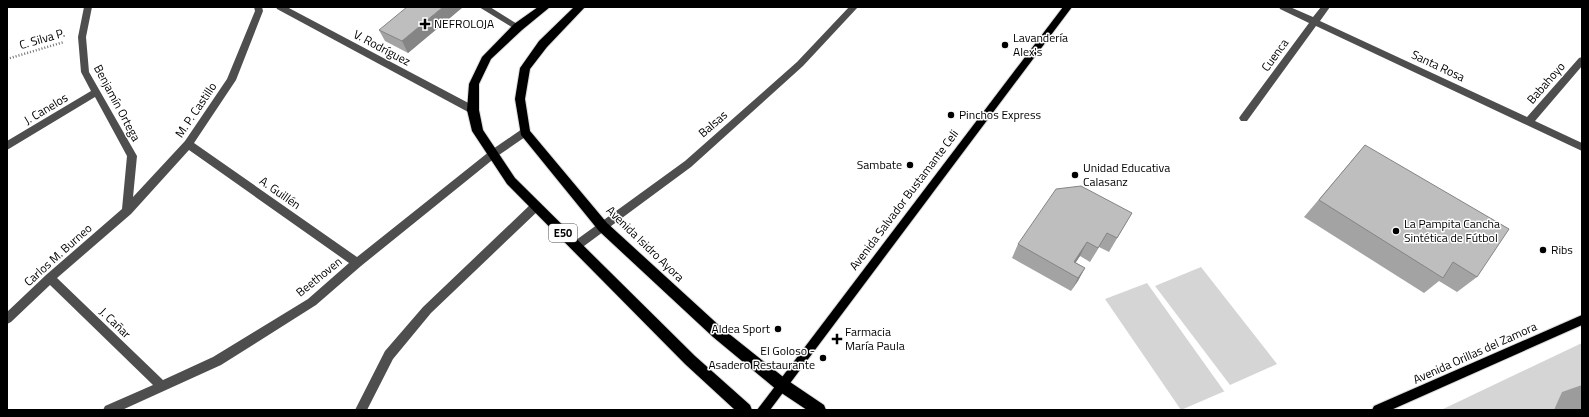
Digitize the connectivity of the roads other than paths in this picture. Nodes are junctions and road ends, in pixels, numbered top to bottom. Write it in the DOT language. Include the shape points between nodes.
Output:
graph roads {
  1 [pos="88,7"];
  2 [pos="280,7"];
  3 [pos="483,7"];
  4 [pos="545,7"];
  5 [pos="580,7"];
  6 [pos="854,7"];
  7 [pos="1068,7"];
  8 [pos="1283,7"];
  9 [pos="1326,7"];
  10 [pos="261,8"];
  11 [pos="1314,22"];
  12 [pos="518,27"];
  13 [pos="1582,60"];
  14 [pos="96,92"];
  15 [pos="473,110"];
  16 [pos="1244,118"];
  17 [pos="1529,122"];
  18 [pos="525,132"];
  19 [pos="188,144"];
  20 [pos="7,146"];
  21 [pos="1582,147"];
  22 [pos="493,154"];
  23 [pos="536,206"];
  24 [pos="127,210"];
  25 [pos="603,228"];
  26 [pos="576,246"];
  27 [pos="357,263"];
  28 [pos="50,278"];
  29 [pos="7,319"];
  30 [pos="1582,320"];
  31 [pos="782,384"];
  32 [pos="161,386"];
  33 [pos="109,410"];
  34 [pos="361,410"];
  35 [pos="745,410"];
  36 [pos="763,410"];
  37 [pos="819,410"];
  38 [pos="1378,410"];
  1 -- 14 [label="street, Benjamín Ortega" via="82,37 85,72"];
  2 -- 15 [label="street, V. Rodríguez"];
  3 -- 12 [label="street"];
  4 -- 12 [label="highway, E50"];
  5 -- 18 [label="highway" via="543,44 525,68 520,99"];
  6 -- 25 [label="street, Balsas" via="800,64 743,116 688,164"];
  7 -- 31 [label="main road, Avenida Salvador Bustamante Celi"];
  8 -- 11 [label="street, Santa Rosa"];
  9 -- 11 [label="street, Cuenca"];
  10 -- 19 [label="street, M. P. Castillo" via="231,80"];
  11 -- 16 [label="street, Cuenca"];
  11 -- 17 [label="street, Santa Rosa"];
  12 -- 15 [label="highway, E50" via="486,57 474,84"];
  13 -- 17 [label="street, Babahoyo"];
  14 -- 20 [label="street, J. Canelos"];
  14 -- 24 [label="street, Benjamín Ortega" via="132,156"];
  15 -- 22 [label="highway, E50" via="478,131"];
  17 -- 21 [label="street, Santa Rosa"];
  18 -- 22 [label="street, Beethoven"];
  18 -- 25 [label="highway, Avenida Isidro Ayora"];
  19 -- 24 [label="street, M. P. Castillo"];
  19 -- 27 [label="street, A. Guillén"];
  22 -- 23 [label="highway, E50" via="511,181"];
  22 -- 27 [label="street, Beethoven"];
  23 -- 26 [label="highway, E50"];
  23 -- 34 [label="street" via="427,310 389,355"];
  24 -- 28 [label="street, Carlos M. Burneo"];
  25 -- 26 [label="street, Balsas"];
  25 -- 31 [label="highway, Avenida Isidro Ayora" via="718,333"];
  26 -- 35 [label="highway, E50" via="690,360"];
  27 -- 32 [label="street, Beethoven" via="312,302 217,360"];
  28 -- 29 [label="street, Carlos M. Burneo"];
  28 -- 32 [label="street, J. Cañar"];
  30 -- 38 [label="main road, Avenida Orillas del Zamora"];
  31 -- 36 [label="main road, Avenida Salvador Bustamante Celi"];
  31 -- 37 [label="highway, Avenida Isidro Ayora"];
  32 -- 33 [label="street, Beethoven"];
}
